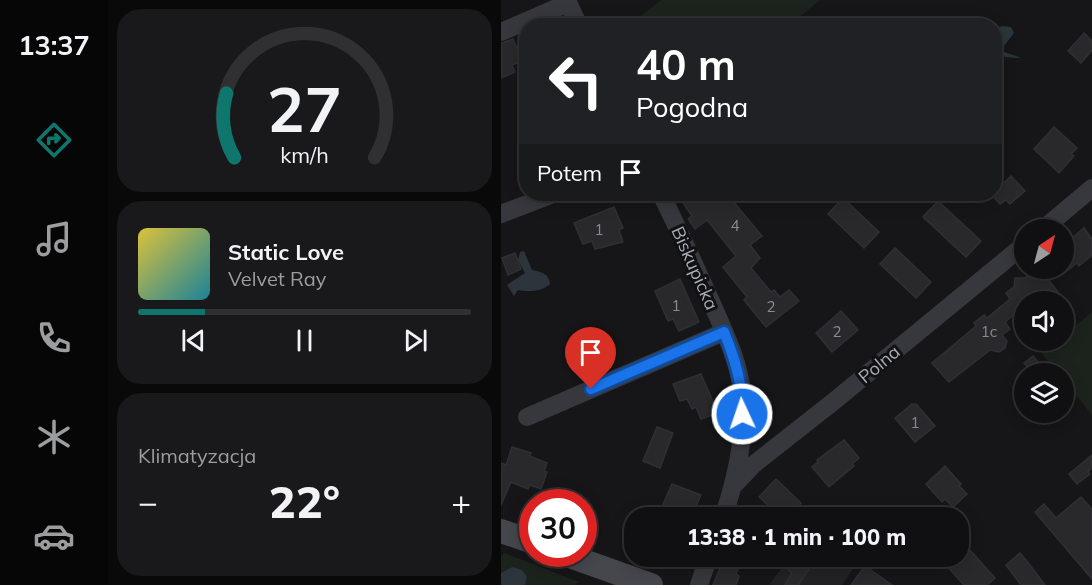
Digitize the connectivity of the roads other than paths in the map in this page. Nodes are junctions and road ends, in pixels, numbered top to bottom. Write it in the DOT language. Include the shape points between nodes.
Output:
graph roads {
  1 [pos="568,2"];
  2 [pos="533,18"];
  3 [pos="575,18"];
  4 [pos="519,25"];
  5 [pos="501,33"];
  6 [pos="1092,188"];
  7 [pos="535,201"];
  8 [pos="664,201"];
  9 [pos="501,214"];
  10 [pos="1055,219"];
  11 [pos="1014,253"];
  12 [pos="724,332"];
  13 [pos="527,417"];
  14 [pos="735,484"];
  15 [pos="727,507"];
  16 [pos="501,531"];
  17 [pos="519,537"];
  18 [pos="597,566"];
  19 [pos="705,567"];
  20 [pos="651,585"];
  21 [pos="699,585"];
  1 -- 2 [label="street"];
  1 -- 3 [label="street"];
  4 -- 5 [label="street"];
  6 -- 10 [label="street"];
  7 -- 9 [label="street"];
  8 -- 12 [label="street, Biskupicka"];
  11 -- 14 [label="street, Polna" via="753,465"];
  12 -- 13 [label="street"];
  12 -- 14 [label="street, Biskupicka" via="743,392"];
  14 -- 15 [label="street, Biskupicka"];
  16 -- 17 [label="street"];
  18 -- 20 [label="street"];
  19 -- 21 [label="street"];
}
